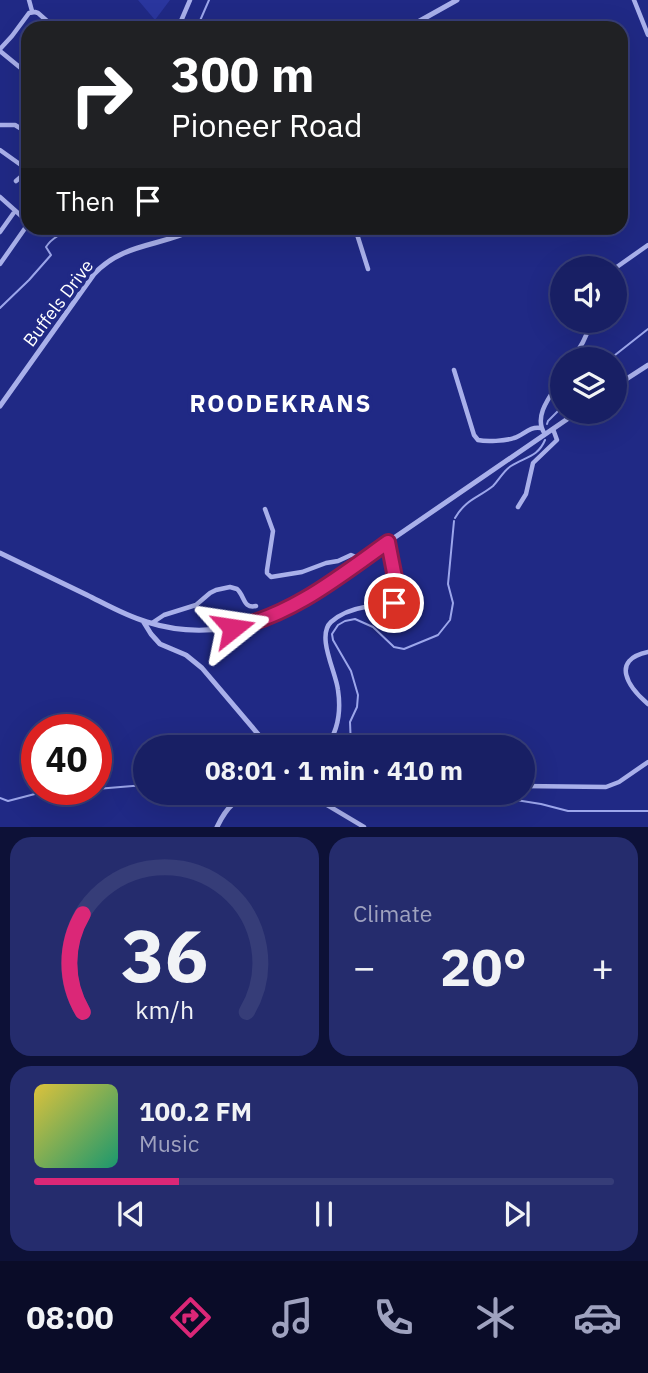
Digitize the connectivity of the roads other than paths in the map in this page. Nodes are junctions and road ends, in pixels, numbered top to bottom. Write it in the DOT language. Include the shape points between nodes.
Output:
graph roads {
  1 [pos="29,0"];
  2 [pos="190,0"];
  3 [pos="457,0"];
  4 [pos="634,0"];
  5 [pos="32,11"];
  6 [pos="22,21"];
  7 [pos="47,21"];
  8 [pos="181,21"];
  9 [pos="420,21"];
  10 [pos="21,22"];
  11 [pos="648,35"];
  12 [pos="0,50"];
  13 [pos="21,68"];
  14 [pos="0,125"];
  15 [pos="21,129"];
  16 [pos="0,150"];
  17 [pos="21,165"];
  18 [pos="21,177"];
  19 [pos="16,181"];
  20 [pos="0,197"];
  21 [pos="15,211"];
  22 [pos="21,217"];
  23 [pos="0,232"];
  24 [pos="21,233"];
  25 [pos="178,235"];
  26 [pos="357,235"];
  27 [pos="648,245"];
  28 [pos="627,260"];
  29 [pos="0,264"];
  30 [pos="368,269"];
  31 [pos="648,365"];
  32 [pos="454,370"];
  33 [pos="627,379"];
  34 [pos="550,399"];
  35 [pos="0,406"];
  36 [pos="560,424"];
  37 [pos="541,428"];
  38 [pos="553,429"];
  39 [pos="545,435"];
  40 [pos="518,507"];
  41 [pos="265,509"];
  42 [pos="388,542"];
  43 [pos="0,553"];
  44 [pos="360,562"];
  45 [pos="256,606"];
  46 [pos="143,621"];
  47 [pos="151,624"];
  48 [pos="648,652"];
  49 [pos="648,704"];
  50 [pos="258,735"];
  51 [pos="333,735"];
  52 [pos="648,762"];
  53 [pos="535,786"];
  54 [pos="230,805"];
  55 [pos="328,805"];
  56 [pos="218,827"];
  57 [pos="364,827"];
  1 -- 5 [label="street"];
  2 -- 8 [label="street"];
  3 -- 9 [label="street"];
  4 -- 11 [label="street"];
  5 -- 6 [label="street"];
  5 -- 7 [label="street"];
  10 -- 12 [label="street"];
  12 -- 13 [label="street"];
  14 -- 15 [label="street"];
  16 -- 17 [label="street"];
  18 -- 19 [label="street"];
  20 -- 21 [label="street"];
  21 -- 22 [label="street"];
  21 -- 23 [label="street"];
  24 -- 29 [label="street"];
  25 -- 35 [label="street, Buffels Drive" via="124,252 103,265"];
  26 -- 30 [label="street"];
  27 -- 28 [label="street"];
  31 -- 33 [label="street"];
  32 -- 37 [label="street" via="478,440 513,439 533,427"];
  34 -- 37 [label="street"];
  36 -- 38 [label="street"];
  37 -- 39 [label="street"];
  38 -- 39 [label="street"];
  38 -- 40 [label="street" via="557,440 533,463"];
  39 -- 42 [label="street"];
  41 -- 44 [label="street" via="273,531 267,570 271,577 351,555"];
  42 -- 44 [label="street"];
  42 -- 51 [label="street" via="396,600 346,613 326,629 339,693"];
  43 -- 46 [label="street"];
  44 -- 47 [label="street" via="302,601 253,624 197,630"];
  45 -- 47 [label="street" via="246,605 237,589 226,587"];
  46 -- 47 [label="street"];
  46 -- 50 [label="street" via="160,644 202,668"];
  48 -- 49 [label="street" via="633,656 626,670 630,686"];
  52 -- 53 [label="street" via="606,787"];
  54 -- 56 [label="street"];
  55 -- 57 [label="street"];
}
